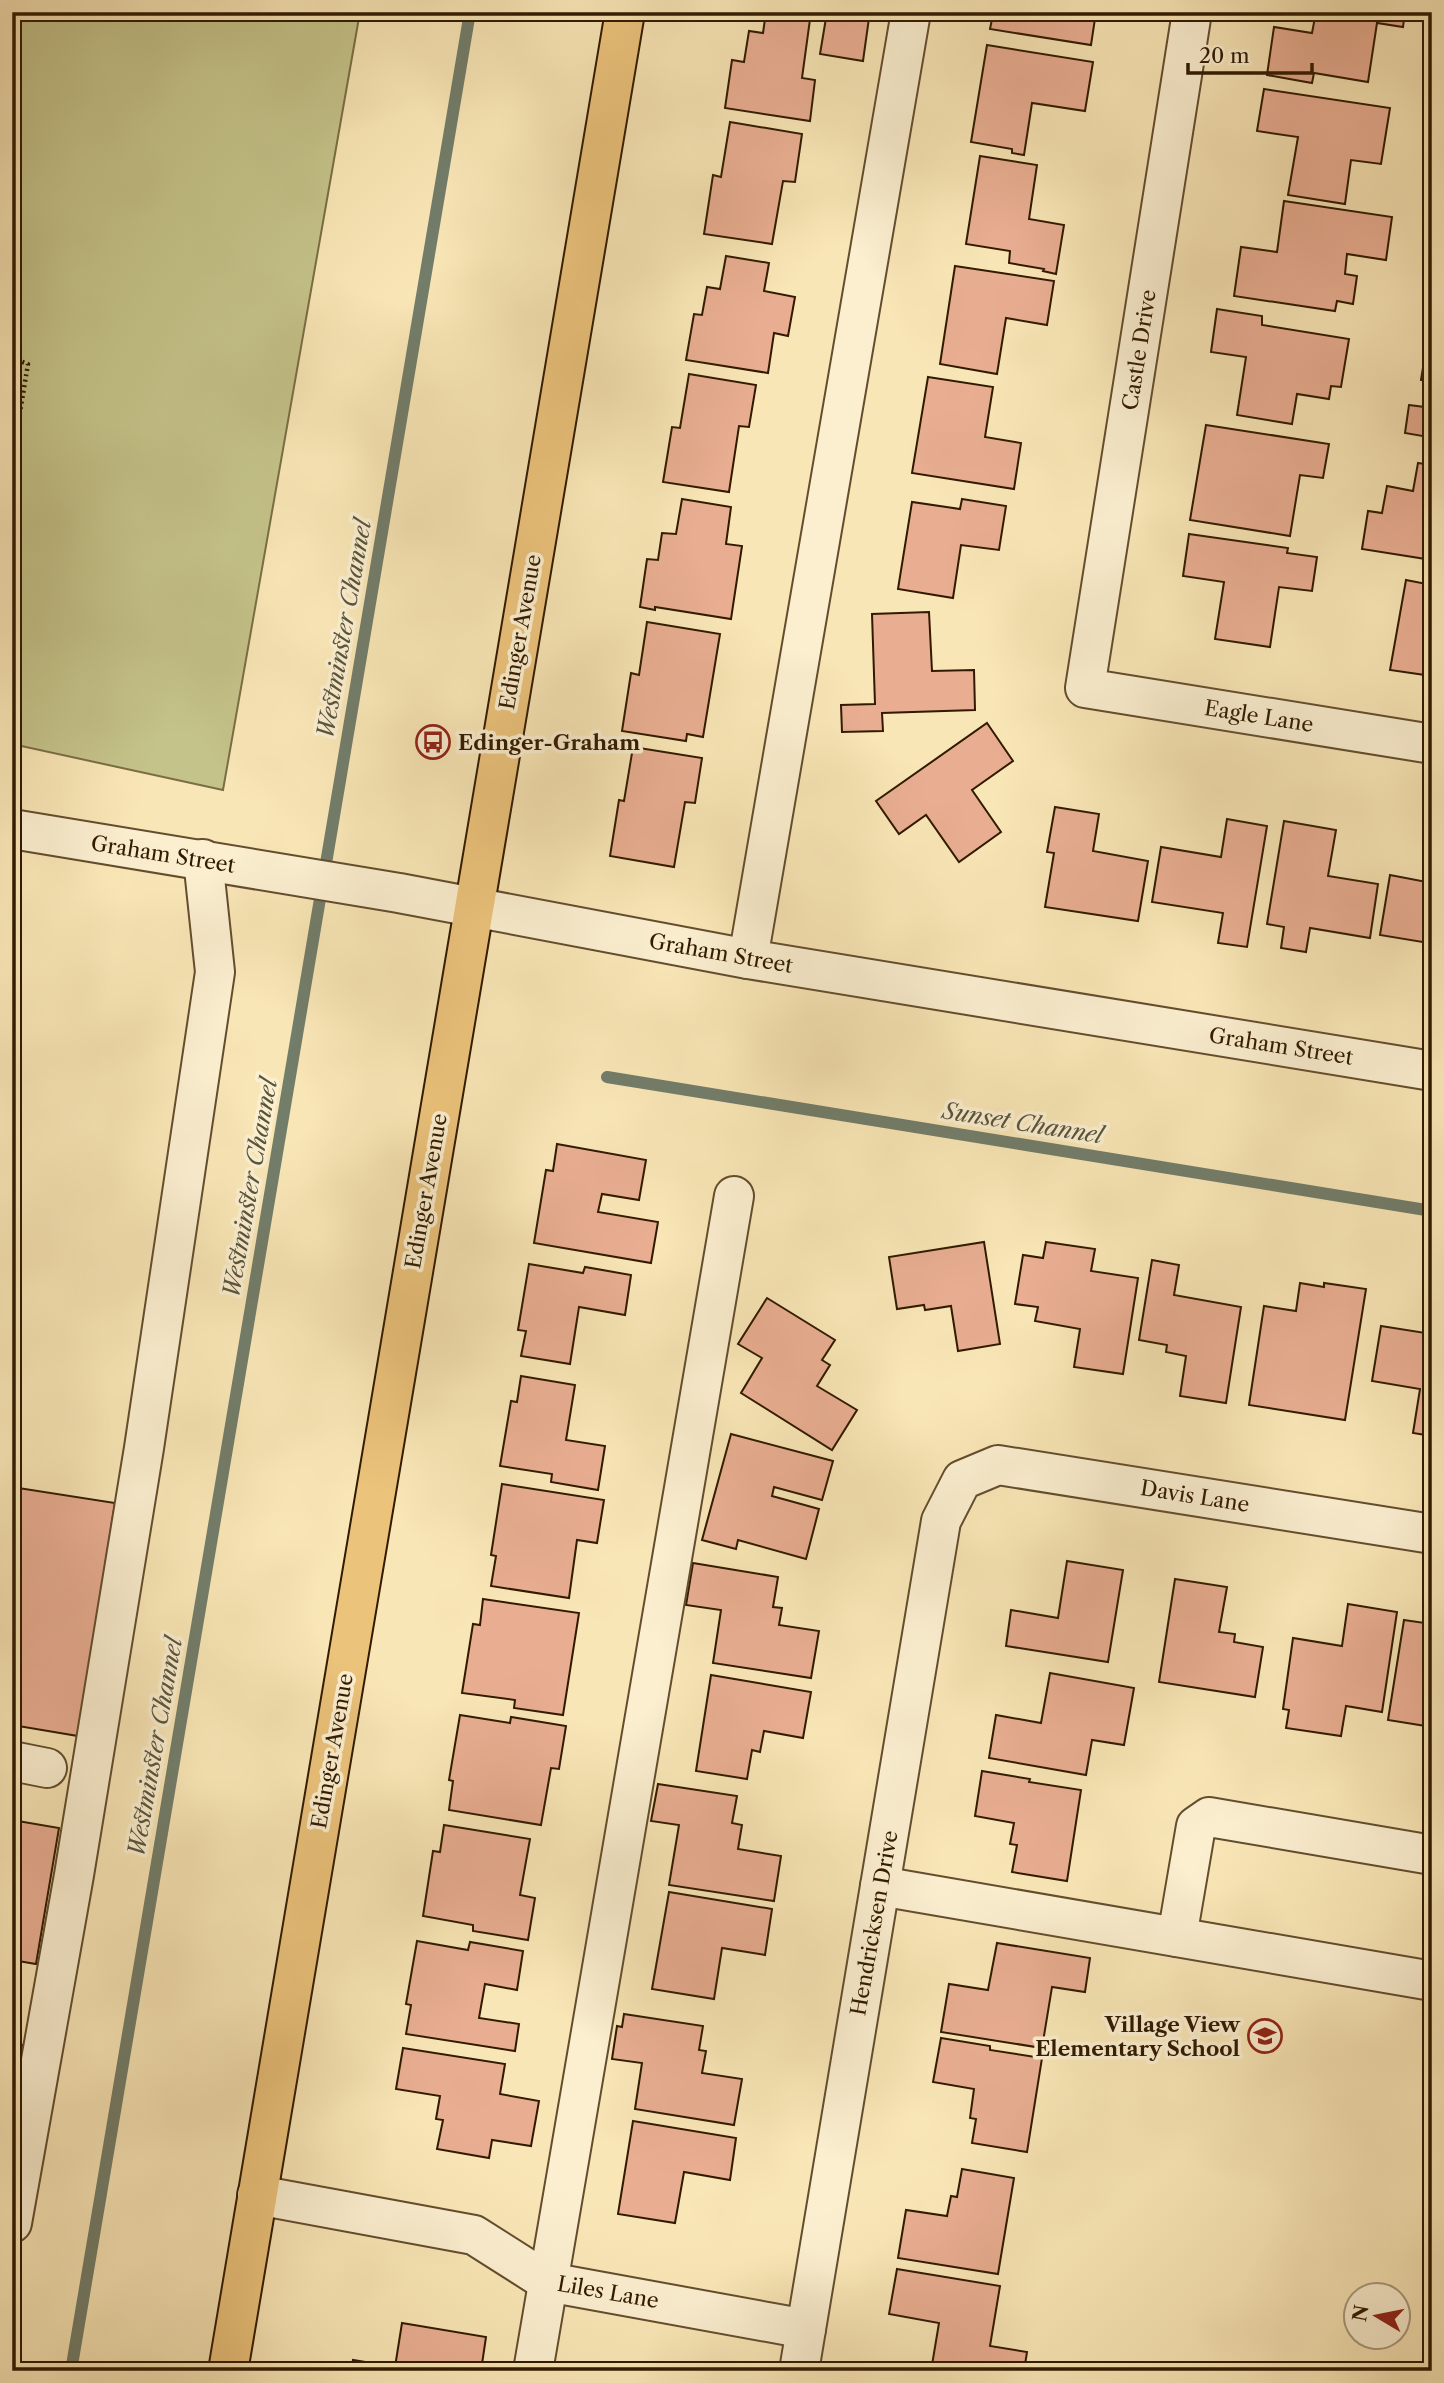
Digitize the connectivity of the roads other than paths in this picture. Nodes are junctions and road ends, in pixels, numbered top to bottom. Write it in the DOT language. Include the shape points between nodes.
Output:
graph roads {
  1 [pos="625,12"];
  2 [pos="911,12"];
  3 [pos="1192,12"];
  4 [pos="1086,688"];
  5 [pos="1432,744"];
  6 [pos="12,829"];
  7 [pos="203,859"];
  8 [pos="474,908"];
  9 [pos="748,958"];
  10 [pos="1432,1071"];
  11 [pos="734,1196"];
  12 [pos="962,1480"];
  13 [pos="1432,1534"];
  14 [pos="1432,1855"];
  15 [pos="880,1886"];
  16 [pos="1177,1937"];
  17 [pos="1432,1981"];
  18 [pos="257,2195"];
  19 [pos="12,2223"];
  20 [pos="548,2282"];
  21 [pos="806,2329"];
  22 [pos="228,2371"];
  23 [pos="533,2371"];
  24 [pos="799,2371"];
  1 -- 8 [label="main road, Edinger Avenue"];
  2 -- 9 [label="street"];
  3 -- 4 [label="street, Castle Drive"];
  4 -- 5 [label="street, Eagle Lane"];
  6 -- 7 [label="street, Graham Street"];
  7 -- 8 [label="street, Graham Street"];
  7 -- 19 [label="street" via="215,972 144,1448"];
  8 -- 9 [label="street, Graham Street"];
  8 -- 18 [label="main road, Edinger Avenue"];
  9 -- 10 [label="street, Graham Street"];
  11 -- 20 [label="street"];
  12 -- 13 [label="street, Davis Lane" via="998,1465"];
  12 -- 15 [label="street, Hendricksen Drive" via="941,1521"];
  14 -- 16 [label="street" via="1209,1817 1196,1826"];
  15 -- 16 [label="street"];
  15 -- 21 [label="street, Hendricksen Drive"];
  16 -- 17 [label="street"];
  18 -- 20 [label="street, Liles Lane" via="474,2235"];
  18 -- 22 [label="main road, Edinger Avenue"];
  20 -- 21 [label="street, Liles Lane"];
  20 -- 23 [label="street"];
  21 -- 24 [label="street, Hendricksen Drive"];
}
